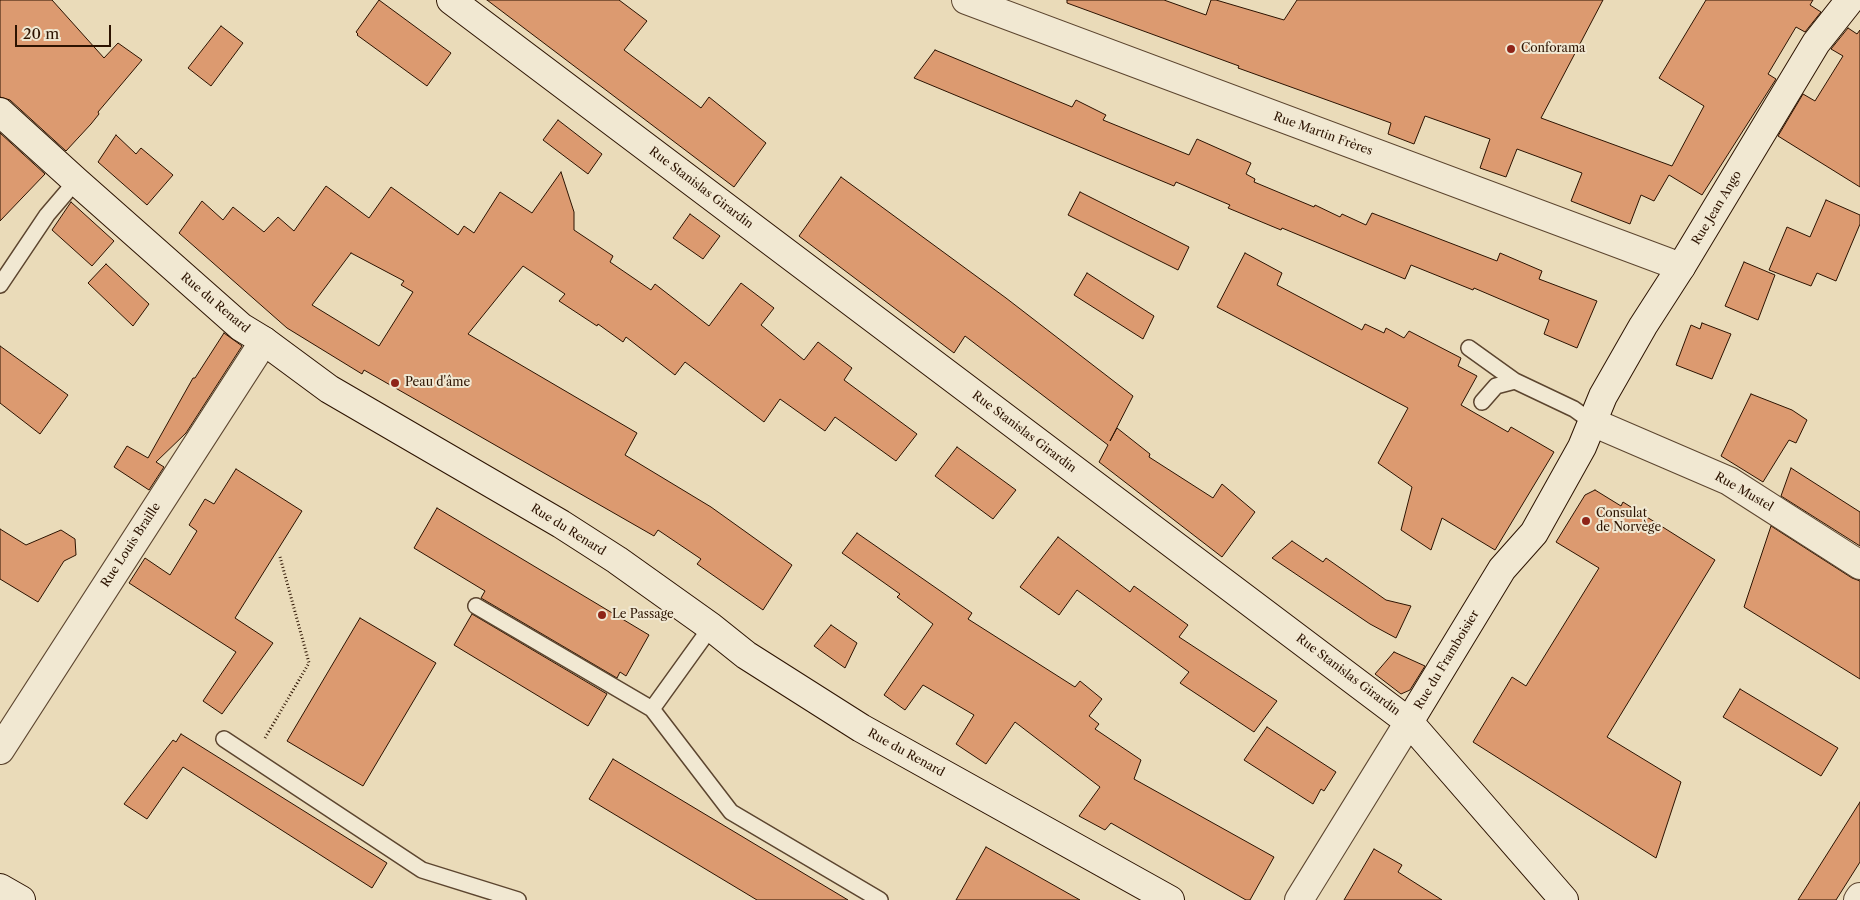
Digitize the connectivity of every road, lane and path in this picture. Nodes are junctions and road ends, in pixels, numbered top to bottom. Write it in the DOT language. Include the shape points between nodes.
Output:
graph roads {
  1 [pos="451,0"];
  2 [pos="966,0"];
  3 [pos="1850,0"];
  4 [pos="0,112"];
  5 [pos="76,182"];
  6 [pos="1681,267"];
  7 [pos="0,284"];
  8 [pos="264,341"];
  9 [pos="1469,348"];
  10 [pos="1516,381"];
  11 [pos="1482,402"];
  12 [pos="1592,422"];
  13 [pos="280,557"];
  14 [pos="1860,565"];
  15 [pos="476,606"];
  16 [pos="711,627"];
  17 [pos="652,709"];
  18 [pos="1409,722"];
  19 [pos="224,739"];
  20 [pos="0,750"];
  21 [pos="253,758"];
  22 [pos="0,888"];
  23 [pos="21,900"];
  24 [pos="518,900"];
  25 [pos="880,900"];
  26 [pos="1170,900"];
  27 [pos="1299,900"];
  28 [pos="1564,900"];
  1 -- 18 [label="street, Rue Stanislas Girardin"];
  2 -- 6 [label="street, Rue Martin Frères"];
  3 -- 6 [label="street, Rue Jean Ango" via="1816,43"];
  4 -- 5 [label="street, Rue du Renard"];
  5 -- 7 [label="lane" via="47,215"];
  5 -- 8 [label="street, Rue du Renard" via="241,327"];
  6 -- 12 [label="street, Rue Jean Ango" via="1643,326"];
  8 -- 16 [label="street, Rue du Renard" via="329,389 561,524"];
  8 -- 20 [label="street, Rue Louis Braille"];
  9 -- 10 [label="lane"];
  10 -- 11 [label="lane" via="1496,386"];
  10 -- 12 [label="lane" via="1574,409"];
  12 -- 14 [label="street, Rue Mustel" via="1729,481"];
  12 -- 18 [label="street, Rue du Framboisier" via="1579,454 1534,533 1502,569"];
  13 -- 21 [label="path" via="309,663"];
  15 -- 17 [label="lane"];
  16 -- 17 [label="lane"];
  16 -- 26 [label="street, Rue du Renard" via="746,655 861,728"];
  17 -- 25 [label="lane" via="731,812"];
  18 -- 27 [label="street, Rue du Framboisier"];
  18 -- 28 [label="street, Rue Stanislas Girardin"];
  19 -- 21 [label="lane"];
  21 -- 24 [label="lane" via="422,870"];
  22 -- 23 [label="street"];
}
